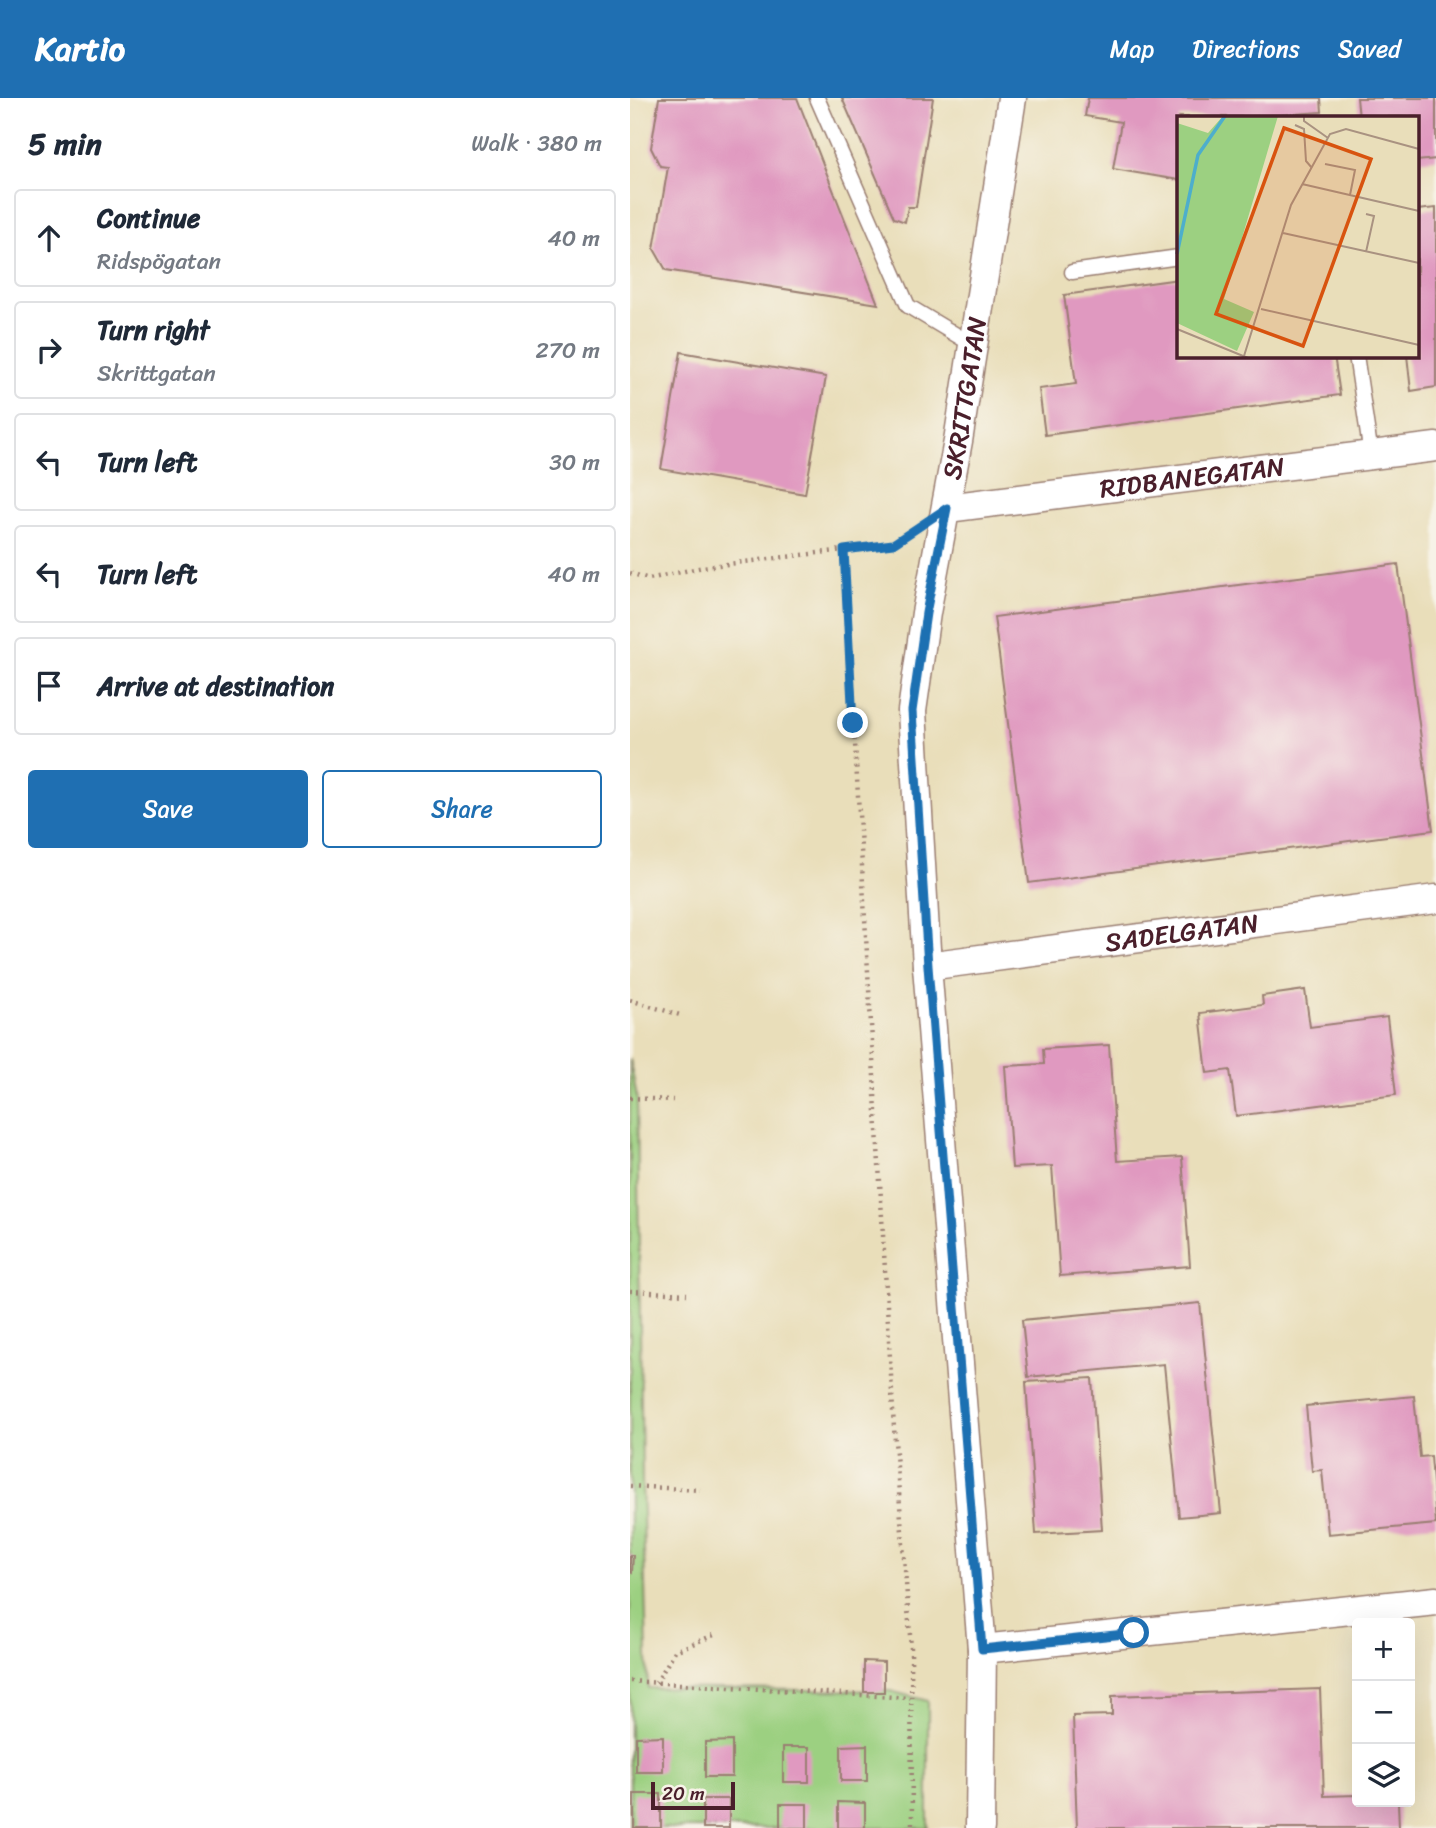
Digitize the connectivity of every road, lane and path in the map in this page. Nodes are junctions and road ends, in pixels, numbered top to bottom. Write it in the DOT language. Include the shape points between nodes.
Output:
graph roads {
  1 [pos="817,98"];
  2 [pos="1012,98"];
  3 [pos="1177,257"];
  4 [pos="1072,272"];
  5 [pos="973,345"];
  6 [pos="1356,357"];
  7 [pos="1436,447"];
  8 [pos="1371,455"];
  9 [pos="947,508"];
  10 [pos="844,550"];
  11 [pos="630,573"];
  12 [pos="1436,899"];
  13 [pos="928,966"];
  14 [pos="630,1000"];
  15 [pos="680,1015"];
  16 [pos="630,1098"];
  17 [pos="673,1100"];
  18 [pos="630,1291"];
  19 [pos="687,1294"];
  20 [pos="630,1486"];
  21 [pos="701,1490"];
  22 [pos="1436,1601"];
  23 [pos="714,1635"];
  24 [pos="982,1649"];
  25 [pos="630,1681"];
  26 [pos="656,1683"];
  27 [pos="910,1698"];
  28 [pos="912,1828"];
  29 [pos="980,1828"];
  1 -- 5 [label="lane" via="908,306"];
  2 -- 5 [label="street, SKRITTGATAN"];
  3 -- 4 [label="lane"];
  5 -- 9 [label="street, SKRITTGATAN"];
  6 -- 8 [label="lane"];
  7 -- 8 [label="street, RIDBANEGATAN"];
  8 -- 9 [label="street, RIDBANEGATAN"];
  9 -- 10 [label="path" via="893,544"];
  9 -- 13 [label="street, SKRITTGATAN" via="912,711"];
  10 -- 11 [label="path" via="649,579"];
  10 -- 27 [label="path" via="894,1428 911,1648"];
  12 -- 13 [label="street, SADELGATAN"];
  13 -- 24 [label="street, SKRITTGATAN"];
  14 -- 15 [label="path"];
  16 -- 17 [label="path"];
  18 -- 19 [label="path"];
  20 -- 21 [label="path"];
  22 -- 24 [label="street"];
  23 -- 26 [label="path" via="675,1651"];
  24 -- 29 [label="street, SKRITTGATAN"];
  25 -- 26 [label="path"];
  26 -- 27 [label="path"];
  27 -- 28 [label="path"];
}
